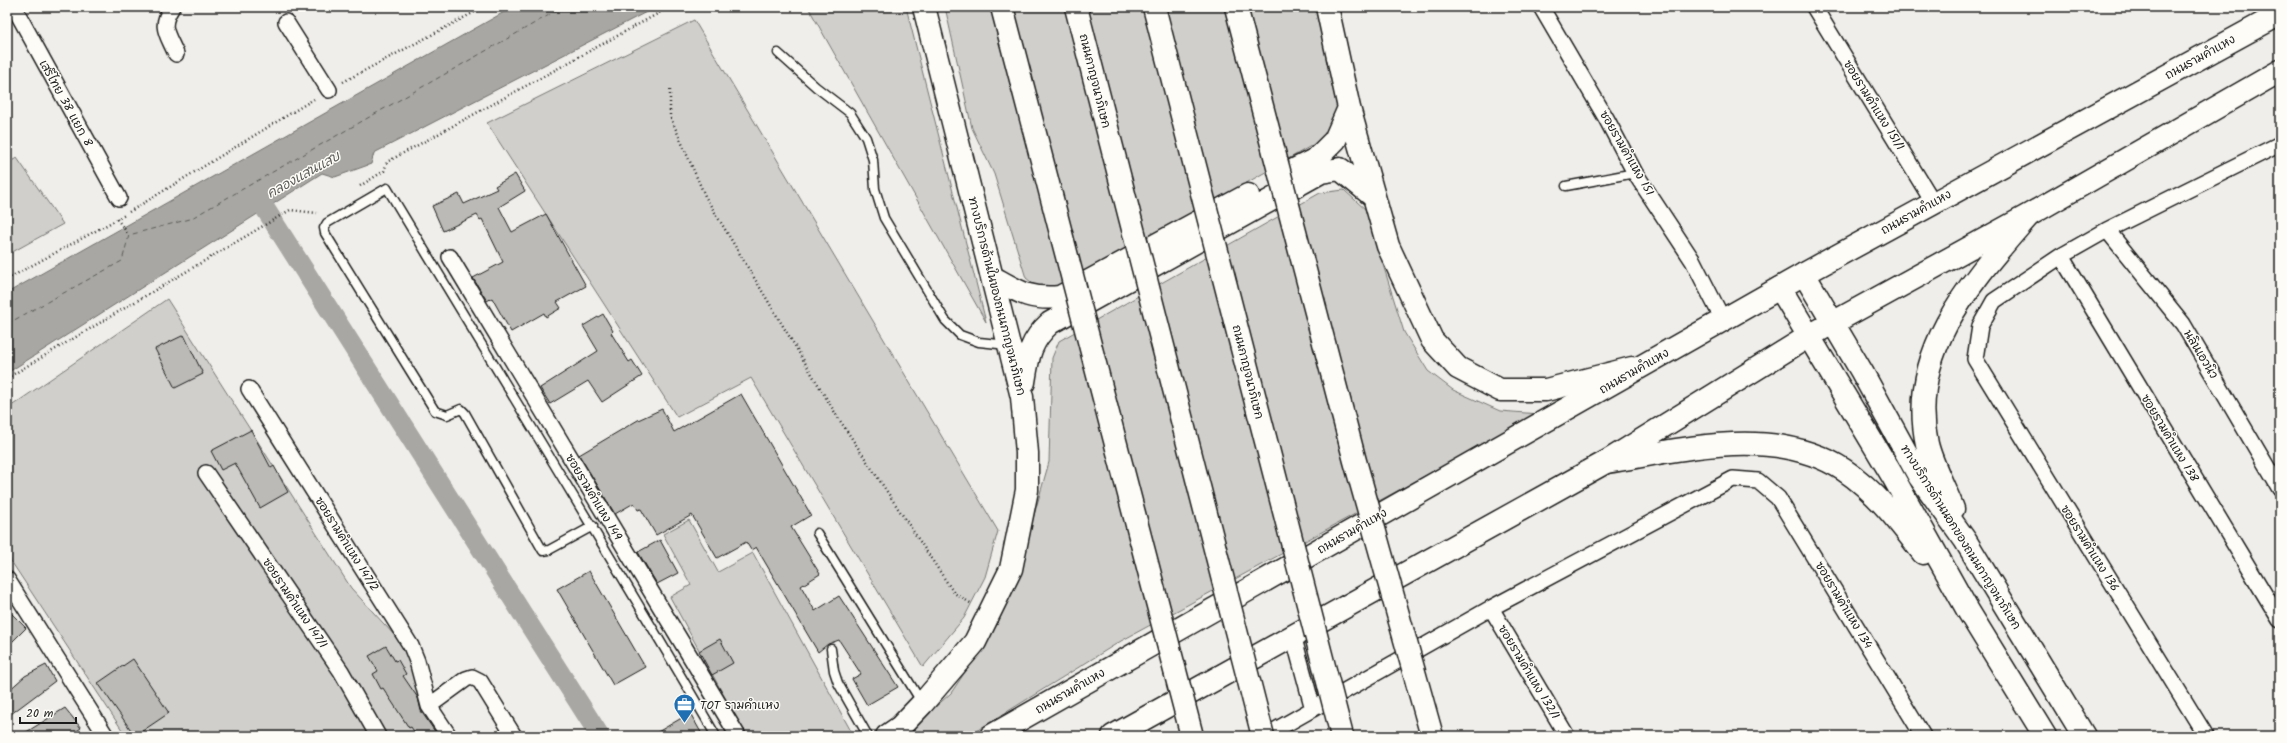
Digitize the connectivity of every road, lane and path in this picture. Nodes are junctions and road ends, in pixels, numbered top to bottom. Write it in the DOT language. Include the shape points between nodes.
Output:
graph roads {
  1 [pos="14,7"];
  2 [pos="172,7"];
  3 [pos="484,7"];
  4 [pos="670,7"];
  5 [pos="924,7"];
  6 [pos="1002,7"];
  7 [pos="1076,7"];
  8 [pos="1154,7"];
  9 [pos="1236,7"];
  10 [pos="1327,7"];
  11 [pos="1541,7"];
  12 [pos="1814,7"];
  13 [pos="2280,14"];
  14 [pos="286,22"];
  15 [pos="778,53"];
  16 [pos="176,54"];
  17 [pos="2280,71"];
  18 [pos="329,90"];
  19 [pos="670,90"];
  20 [pos="1349,108"];
  21 [pos="2280,144"];
  22 [pos="1635,173"];
  23 [pos="1566,186"];
  24 [pos="359,187"];
  25 [pos="1373,196"];
  26 [pos="119,198"];
  27 [pos="1934,202"];
  28 [pos="322,211"];
  29 [pos="2029,215"];
  30 [pos="117,219"];
  31 [pos="2107,230"];
  32 [pos="129,235"];
  33 [pos="2061,256"];
  34 [pos="450,257"];
  35 [pos="1804,274"];
  36 [pos="994,278"];
  37 [pos="7,279"];
  38 [pos="1780,288"];
  39 [pos="1723,320"];
  40 [pos="1833,323"];
  41 [pos="1809,336"];
  42 [pos="1011,346"];
  43 [pos="1645,365"];
  44 [pos="7,378"];
  45 [pos="249,389"];
  46 [pos="1022,397"];
  47 [pos="1606,462"];
  48 [pos="206,473"];
  49 [pos="2280,490"];
  50 [pos="593,526"];
  51 [pos="817,533"];
  52 [pos="1965,540"];
  53 [pos="7,579"];
  54 [pos="1491,608"];
  55 [pos="1967,610"];
  56 [pos="989,614"];
  57 [pos="2280,620"];
  58 [pos="1294,635"];
  59 [pos="831,649"];
  60 [pos="922,704"];
  61 [pos="429,706"];
  62 [pos="1313,709"];
  63 [pos="106,736"];
  64 [pos="378,736"];
  65 [pos="449,736"];
  66 [pos="514,736"];
  67 [pos="716,736"];
  68 [pos="738,736"];
  69 [pos="868,736"];
  70 [pos="887,736"];
  71 [pos="991,736"];
  72 [pos="1113,736"];
  73 [pos="1192,736"];
  74 [pos="1264,736"];
  75 [pos="1342,736"];
  76 [pos="1432,736"];
  77 [pos="1567,736"];
  78 [pos="1923,736"];
  79 [pos="2045,736"];
  80 [pos="2084,736"];
  81 [pos="2206,736"];
  1 -- 26 [label="street, เสรีไทย 38 แยก 8"];
  2 -- 16 [label="street" via="164,24"];
  3 -- 18 [label="path"];
  4 -- 24 [label="path" via="387,162 384,171"];
  5 -- 36 [label="main road, ทางบริการด้านในของถนนกาญจนาภิเษก"];
  6 -- 73 [label="main road, bridge"];
  7 -- 74 [label="main road, ถนนกาญจนาภิเษก, bridge"];
  8 -- 75 [label="main road, ถนนกาญจนาภิเษก, bridge"];
  9 -- 76 [label="main road, bridge" via="1355,461"];
  10 -- 20 [label="main road"];
  11 -- 22 [label="street, ซอยรามคำแหง 151"];
  12 -- 27 [label="street, ซอยรามคำแหง 151/1"];
  13 -- 27 [label="main road, ถนนรามคำแหง"];
  14 -- 18 [label="street"];
  15 -- 42 [label="lane" via="850,113 866,138 873,160 875,189 884,218 945,320 960,335 979,342"];
  17 -- 29 [label="main road"];
  18 -- 30 [label="path"];
  19 -- 56 [label="path" via="670,116 705,196 837,416 954,593"];
  20 -- 25 [label="main road"];
  20 -- 36 [label="main road" via="1335,140 1316,159 1060,297 1042,299 1023,294"];
  21 -- 31 [label="street"];
  22 -- 23 [label="lane"];
  22 -- 39 [label="street, ซอยรามคำแหง 151" via="1690,256"];
  25 -- 43 [label="main road" via="1388,246 1432,340 1458,368 1500,390 1546,390"];
  25 -- 46 [label="main road" via="1340,169 1321,172 1050,323 1038,334 1028,355"];
  27 -- 35 [label="main road, ถนนรามคำแหง"];
  28 -- 44 [label="path" via="315,215 290,210"];
  29 -- 40 [label="main road"];
  29 -- 52 [label="main road" via="1958,301 1943,330 1926,386 1924,414 1927,444"];
  30 -- 32 [label="path"];
  30 -- 37 [label="path"];
  31 -- 33 [label="street"];
  31 -- 49 [label="street, นลินเอวนิว" via="2183,324"];
  33 -- 57 [label="street, ซอยรามคำแหง 138"];
  33 -- 81 [label="street, ซอยรามคำแหง 136" via="1994,301 1980,326 1975,359"];
  34 -- 68 [label="street, ซอยรามคำแหง 149"];
  35 -- 38 [label="main road, ถนนรามคำแหง"];
  35 -- 40 [label="main road, ทางบริการด้านนอกของถนนกาญจนาภิเษก"];
  36 -- 42 [label="main road, ทางบริการด้านในของถนนกาญจนาภิเษก"];
  38 -- 39 [label="main road, ถนนรามคำแหง"];
  38 -- 41 [label="main road"];
  39 -- 43 [label="main road, ถนนรามคำแหง"];
  40 -- 41 [label="main road"];
  40 -- 52 [label="main road, ทางบริการด้านนอกของถนนกาญจนาภิเษก" via="1919,476"];
  41 -- 47 [label="main road"];
  41 -- 55 [label="main road" via="1892,475"];
  42 -- 46 [label="main road, ทางบริการด้านในของถนนกาญจนาภิเษก"];
  43 -- 71 [label="main road, ถนนรามคำแหง"];
  45 -- 61 [label="street, ซอยรามคำแหง 147/2" via="411,646"];
  46 -- 56 [label="main road, ทางบริการด้านในของถนนกาญจนาภิเษก" via="1027,490 1011,569"];
  47 -- 55 [label="main road" via="1741,444 1779,446 1816,457 1843,470 1867,488 1897,520"];
  47 -- 58 [label="main road"];
  48 -- 64 [label="street, ซอยรามคำแหง 147/1" via="340,670"];
  50 -- 50 [label="lane" via="543,551 465,413 461,409 447,415 435,411 325,233 327,223 388,188 499,375"];
  50 -- 67 [label="lane"];
  51 -- 60 [label="lane"];
  52 -- 80 [label="main road, ทางบริการด้านนอกของถนนกาญจนาภิเษก"];
  53 -- 63 [label="street"];
  54 -- 62 [label="street"];
  54 -- 77 [label="street, ซอยรามคำแหง 132/1"];
  54 -- 78 [label="street, ซอยรามคำแหง 134" via="1733,479 1758,481 1778,498"];
  55 -- 79 [label="main road"];
  56 -- 60 [label="main road, ทางบริการด้านในของถนนกาญจนาภิเษก" via="975,642"];
  58 -- 62 [label="street"];
  58 -- 72 [label="main road"];
  59 -- 69 [label="lane" via="838,683"];
  60 -- 70 [label="main road, ทางบริการด้านในของถนนกาญจนาภิเษก" via="900,727"];
  61 -- 65 [label="street, ซอยรามคำแหง 147/2"];
  61 -- 66 [label="street" via="472,677 480,681"];
  62 -- 74 [label="street"];
}
